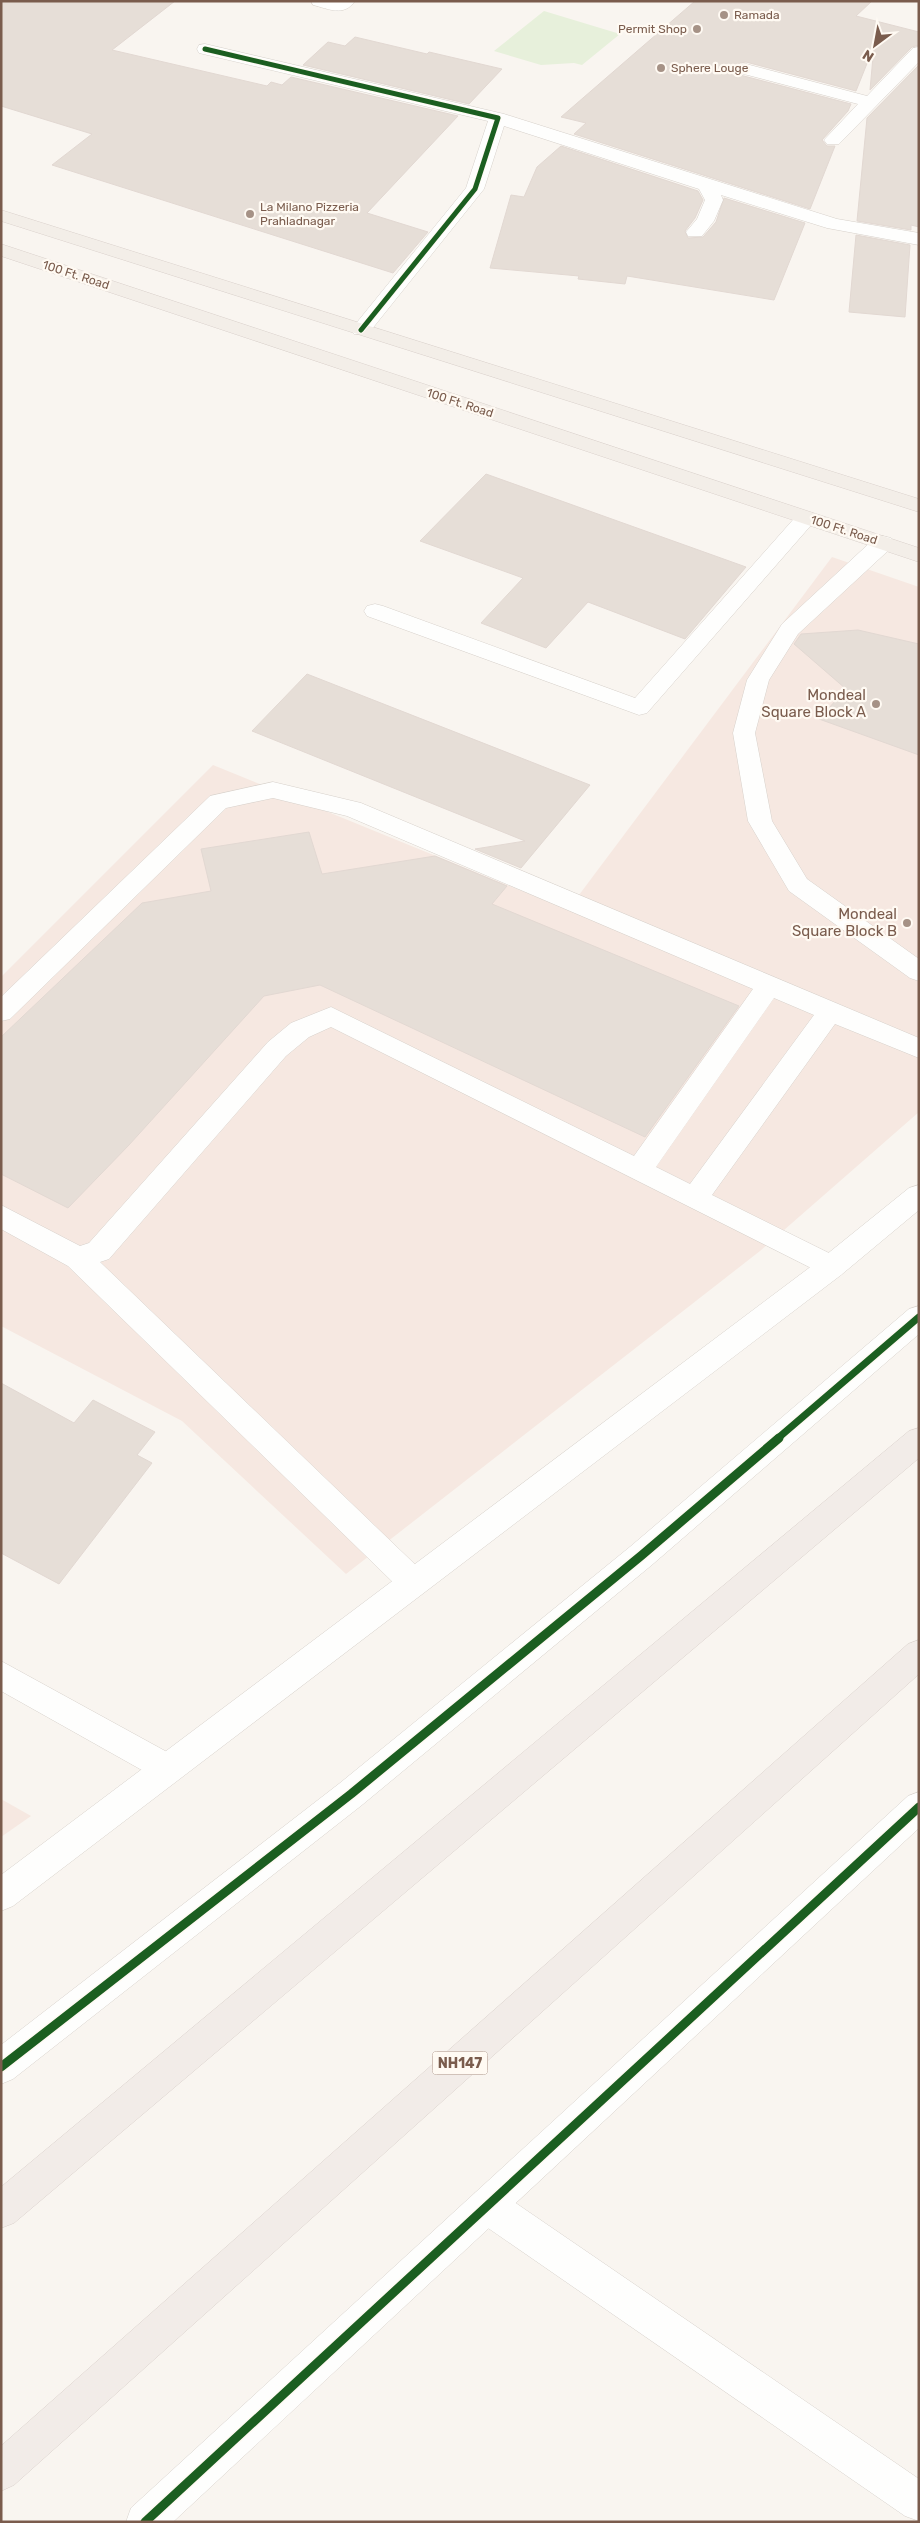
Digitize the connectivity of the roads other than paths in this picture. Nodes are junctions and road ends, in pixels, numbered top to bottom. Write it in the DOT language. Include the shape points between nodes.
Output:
graph roads {
  1 [pos="319,1"];
  2 [pos="347,1"];
  3 [pos="205,49"];
  4 [pos="919,52"];
  5 [pos="746,69"];
  6 [pos="871,102"];
  7 [pos="498,118"];
  8 [pos="834,140"];
  9 [pos="706,185"];
  10 [pos="1,214"];
  11 [pos="695,232"];
  12 [pos="919,239"];
  13 [pos="1,250"];
  14 [pos="361,330"];
  15 [pos="919,506"];
  16 [pos="806,518"];
  17 [pos="883,543"];
  18 [pos="919,555"];
  19 [pos="375,611"];
  20 [pos="919,972"];
  21 [pos="769,986"];
  22 [pos="830,1011"];
  23 [pos="1,1012"];
  24 [pos="919,1049"];
  25 [pos="638,1171"];
  26 [pos="919,1195"];
  27 [pos="694,1199"];
  28 [pos="1,1216"];
  29 [pos="78,1258"];
  30 [pos="831,1268"];
  31 [pos="919,1317"];
  32 [pos="919,1440"];
  33 [pos="413,1582"];
  34 [pos="919,1654"];
  35 [pos="1,1675"];
  36 [pos="167,1768"];
  37 [pos="919,1807"];
  38 [pos="1,1895"];
  39 [pos="1,2067"];
  40 [pos="488,2206"];
  41 [pos="1,2210"];
  42 [pos="1,2472"];
  43 [pos="919,2502"];
  44 [pos="146,2522"];
  1 -- 2 [label="street" via="339,7"];
  3 -- 7 [label="street"];
  4 -- 6 [label="street"];
  5 -- 6 [label="street"];
  6 -- 8 [label="street"];
  7 -- 9 [label="street"];
  7 -- 14 [label="street" via="475,189"];
  9 -- 11 [label="street" via="714,200 705,221"];
  9 -- 12 [label="street" via="834,224"];
  10 -- 14 [label="main road"];
  13 -- 16 [label="main road, 100 Ft. Road"];
  14 -- 15 [label="main road"];
  16 -- 17 [label="main road, 100 Ft. Road"];
  16 -- 19 [label="street" via="639,708"];
  17 -- 18 [label="main road, 100 Ft. Road"];
  17 -- 20 [label="street" via="790,629 758,680 744,733 760,821 798,884"];
  21 -- 22 [label="street"];
  21 -- 23 [label="street" via="353,809 273,790 218,802"];
  21 -- 25 [label="street"];
  22 -- 24 [label="street"];
  22 -- 27 [label="street"];
  25 -- 27 [label="street"];
  25 -- 29 [label="street" via="331,1016 300,1030 277,1049 99,1251"];
  26 -- 30 [label="street"];
  27 -- 30 [label="street"];
  28 -- 29 [label="street"];
  29 -- 33 [label="street"];
  30 -- 33 [label="street"];
  31 -- 39 [label="street" via="642,1555 350,1794"];
  32 -- 41 [label="highway"];
  33 -- 36 [label="street"];
  34 -- 42 [label="highway, NH147"];
  35 -- 36 [label="street"];
  36 -- 38 [label="street"];
  37 -- 40 [label="street"];
  40 -- 43 [label="street"];
  40 -- 44 [label="street"];
}
